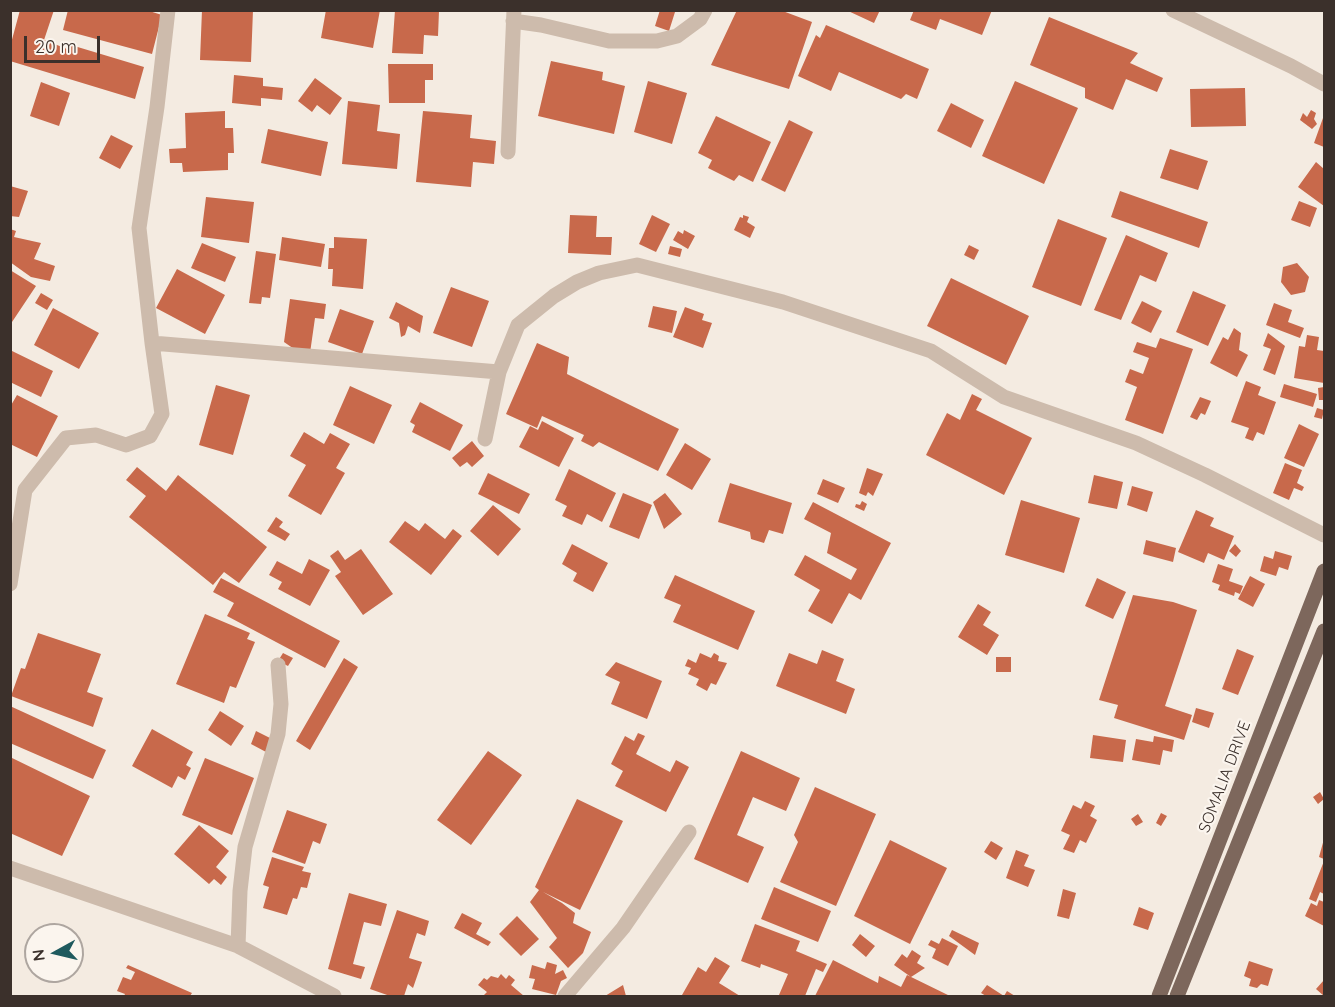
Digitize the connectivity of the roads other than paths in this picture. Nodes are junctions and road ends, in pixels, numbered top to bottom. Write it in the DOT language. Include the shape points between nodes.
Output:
graph roads {
  1 [pos="168,10"];
  2 [pos="705,10"];
  3 [pos="1173,10"];
  4 [pos="513,16"];
  5 [pos="1324,84"];
  6 [pos="508,152"];
  7 [pos="152,343"];
  8 [pos="499,372"];
  9 [pos="485,439"];
  10 [pos="10,483"];
  11 [pos="25,490"];
  12 [pos="1324,535"];
  13 [pos="1324,571"];
  14 [pos="10,584"];
  15 [pos="1324,631"];
  16 [pos="278,665"];
  17 [pos="689,832"];
  18 [pos="10,868"];
  19 [pos="238,946"];
  20 [pos="334,996"];
  21 [pos="566,996"];
  22 [pos="1159,996"];
  23 [pos="1177,996"];
  1 -- 7 [label="street" via="139,228"];
  2 -- 4 [label="street" via="700,19 677,36 657,41 609,41"];
  3 -- 5 [label="street"];
  4 -- 6 [label="street"];
  7 -- 8 [label="street"];
  7 -- 11 [label="street" via="162,414 150,436 126,445 96,435 66,438"];
  8 -- 9 [label="street"];
  8 -- 12 [label="street" via="518,325 554,296 598,273 637,265 783,302 931,351 1004,397 1136,443"];
  10 -- 11 [label="street"];
  11 -- 14 [label="street"];
  13 -- 22 [label="main road, SOMALIA DRIVE"];
  15 -- 23 [label="main road"];
  16 -- 19 [label="street" via="278,734 245,847"];
  17 -- 21 [label="street" via="623,928"];
  18 -- 19 [label="street"];
  19 -- 20 [label="street"];
}
